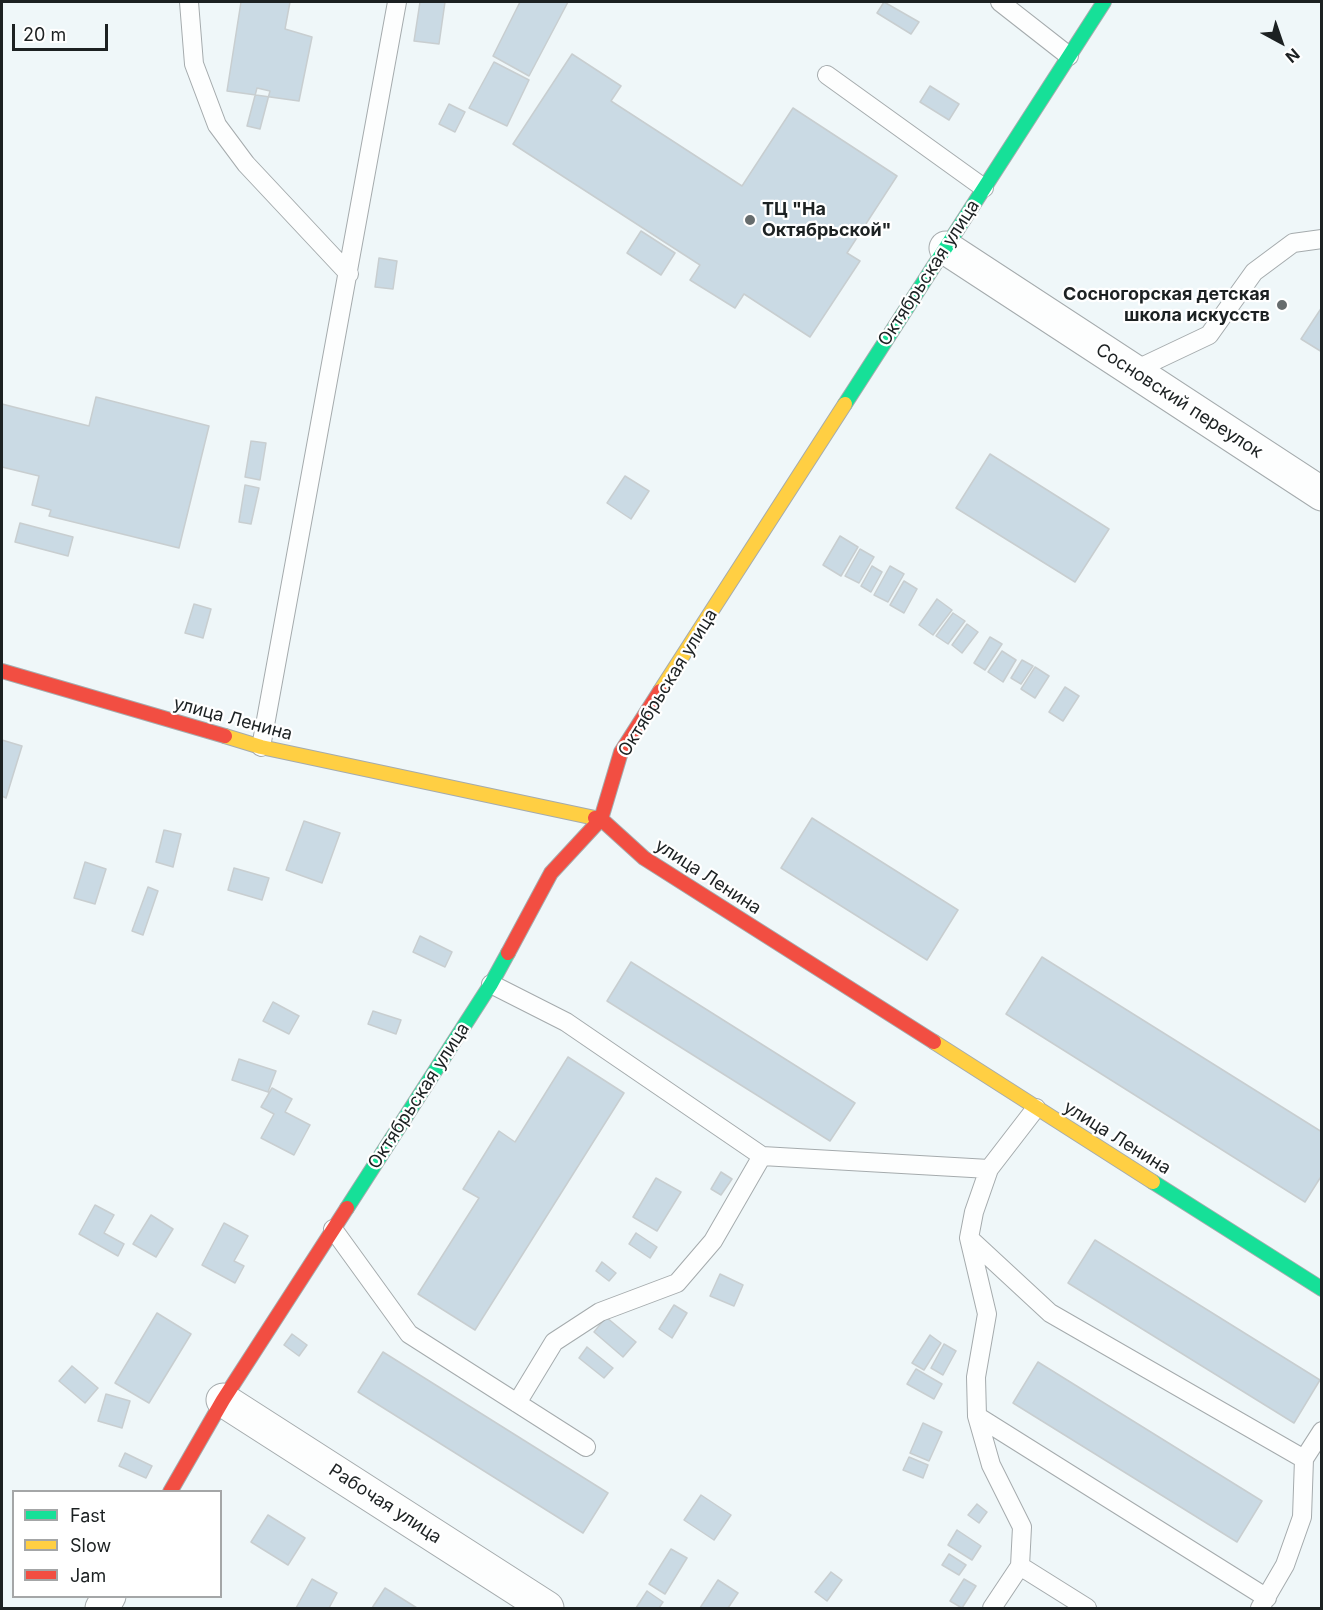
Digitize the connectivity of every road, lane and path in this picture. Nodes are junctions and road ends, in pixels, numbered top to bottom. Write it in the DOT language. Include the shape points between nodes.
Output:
graph roads {
  1 [pos="189,2"];
  2 [pos="398,2"];
  3 [pos="1000,2"];
  4 [pos="1104,2"];
  5 [pos="1069,56"];
  6 [pos="827,75"];
  7 [pos="984,188"];
  8 [pos="1322,239"];
  9 [pos="946,248"];
  10 [pos="349,274"];
  11 [pos="1133,371"];
  12 [pos="1322,494"];
  13 [pos="2,671"];
  14 [pos="261,747"];
  15 [pos="601,819"];
  16 [pos="491,984"];
  17 [pos="1036,1108"];
  18 [pos="762,1156"];
  19 [pos="989,1168"];
  20 [pos="333,1228"];
  21 [pos="969,1238"];
  22 [pos="1322,1289"];
  23 [pos="223,1400"];
  24 [pos="517,1403"];
  25 [pos="977,1416"];
  26 [pos="1322,1431"];
  27 [pos="586,1447"];
  28 [pos="1304,1459"];
  29 [pos="171,1490"];
  30 [pos="1020,1566"];
  31 [pos="1264,1603"];
  32 [pos="547,1608"];
  33 [pos="992,1608"];
  34 [pos="1087,1608"];
  1 -- 10 [label="lane" via="194,64 217,125 246,164"];
  2 -- 10 [label="lane"];
  3 -- 5 [label="lane"];
  4 -- 5 [label="street, Октябрьская улица"];
  5 -- 7 [label="street, Октябрьская улица"];
  6 -- 7 [label="lane"];
  7 -- 9 [label="street, Октябрьская улица"];
  8 -- 11 [label="lane" via="1293,243 1254,272 1209,335"];
  9 -- 11 [label="street, Сосновский переулок"];
  9 -- 15 [label="street, Октябрьская улица" via="621,753"];
  10 -- 14 [label="lane"];
  11 -- 12 [label="street, Сосновский переулок"];
  13 -- 14 [label="street, улица Ленина"];
  14 -- 15 [label="street, улица Ленина"];
  15 -- 16 [label="street, Октябрьская улица" via="551,873"];
  15 -- 17 [label="street, улица Ленина" via="644,858"];
  16 -- 18 [label="lane" via="566,1022"];
  16 -- 20 [label="street, Октябрьская улица"];
  17 -- 19 [label="lane"];
  17 -- 22 [label="street, улица Ленина"];
  18 -- 19 [label="lane"];
  18 -- 24 [label="lane" via="713,1241 677,1283 600,1312 554,1342"];
  19 -- 21 [label="lane"];
  20 -- 23 [label="street, Октябрьская улица"];
  20 -- 24 [label="lane" via="409,1334"];
  21 -- 25 [label="lane" via="987,1314 976,1377"];
  21 -- 28 [label="lane" via="1050,1313"];
  23 -- 29 [label="street, Октябрьская улица"];
  23 -- 32 [label="street, Рабочая улица"];
  24 -- 27 [label="lane"];
  25 -- 30 [label="lane" via="991,1465 1022,1527"];
  25 -- 31 [label="lane"];
  26 -- 28 [label="lane"];
  28 -- 31 [label="lane" via="1302,1517 1285,1565"];
  30 -- 33 [label="lane"];
  30 -- 34 [label="lane"];
}
